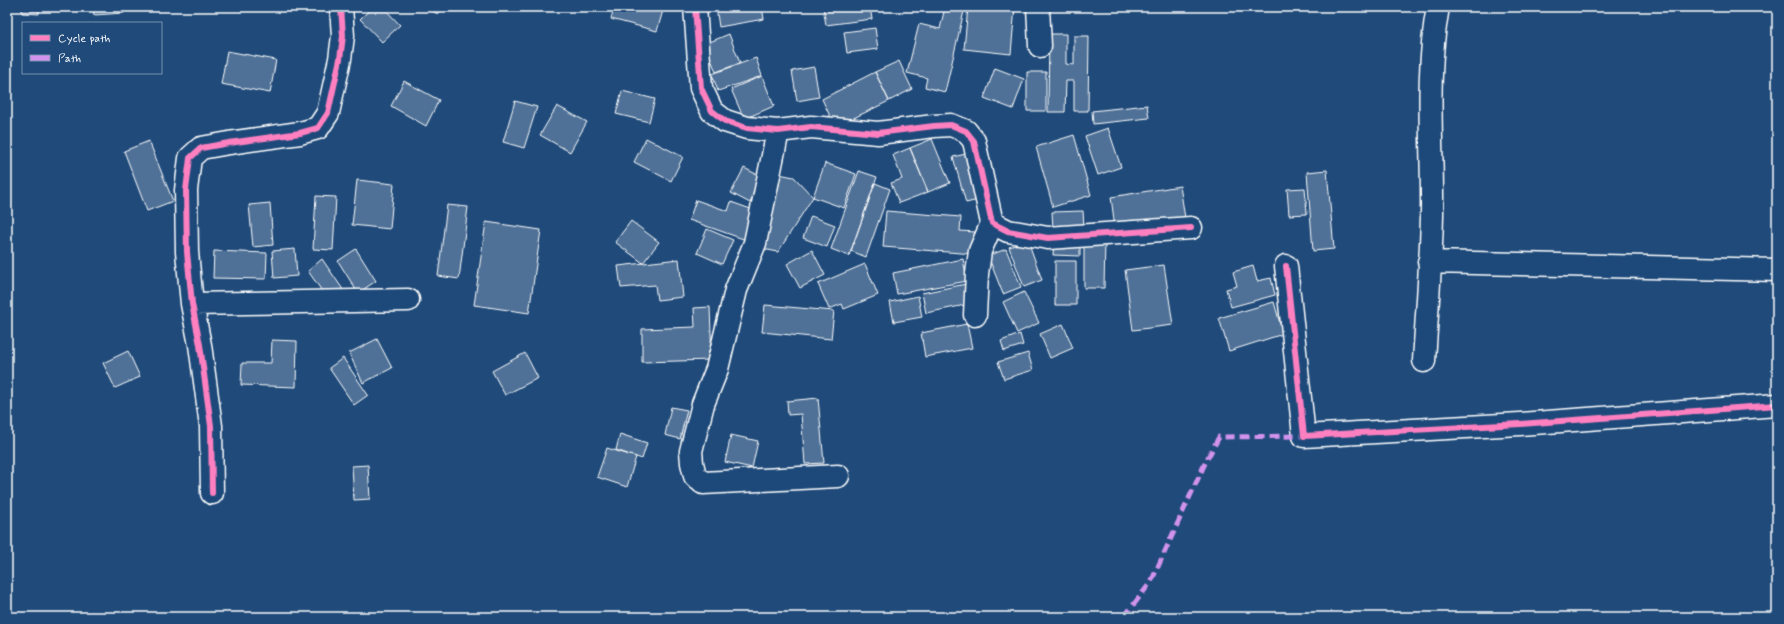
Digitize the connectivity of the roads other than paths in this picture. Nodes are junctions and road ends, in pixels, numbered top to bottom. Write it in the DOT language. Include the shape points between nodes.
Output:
graph roads {
  1 [pos="341,7"];
  2 [pos="695,7"];
  3 [pos="1038,7"];
  4 [pos="1438,7"];
  5 [pos="1040,46"];
  6 [pos="778,130"];
  7 [pos="992,222"];
  8 [pos="1191,228"];
  9 [pos="1430,262"];
  10 [pos="1286,266"];
  11 [pos="1777,270"];
  12 [pos="408,300"];
  13 [pos="192,304"];
  14 [pos="975,315"];
  15 [pos="1424,361"];
  16 [pos="1777,405"];
  17 [pos="838,476"];
  18 [pos="212,493"];
  1 -- 13 [label="street" via="343,36 340,59 328,113 318,128 201,148 190,158 186,190"];
  2 -- 6 [label="street" via="701,88 712,111 725,121 747,128"];
  3 -- 5 [label="street"];
  4 -- 9 [label="street" via="1432,62"];
  6 -- 7 [label="street" via="812,127 878,133 952,125 966,131 974,141"];
  6 -- 17 [label="street" via="755,243 736,290 717,369 703,404 691,450 692,463 695,476 703,483"];
  7 -- 8 [label="street" via="1008,231 1048,238"];
  7 -- 14 [label="street" via="980,251"];
  9 -- 11 [label="street"];
  9 -- 15 [label="street"];
  10 -- 16 [label="street" via="1304,436 1520,424"];
  12 -- 13 [label="street"];
  13 -- 18 [label="street" via="210,426"];
}
